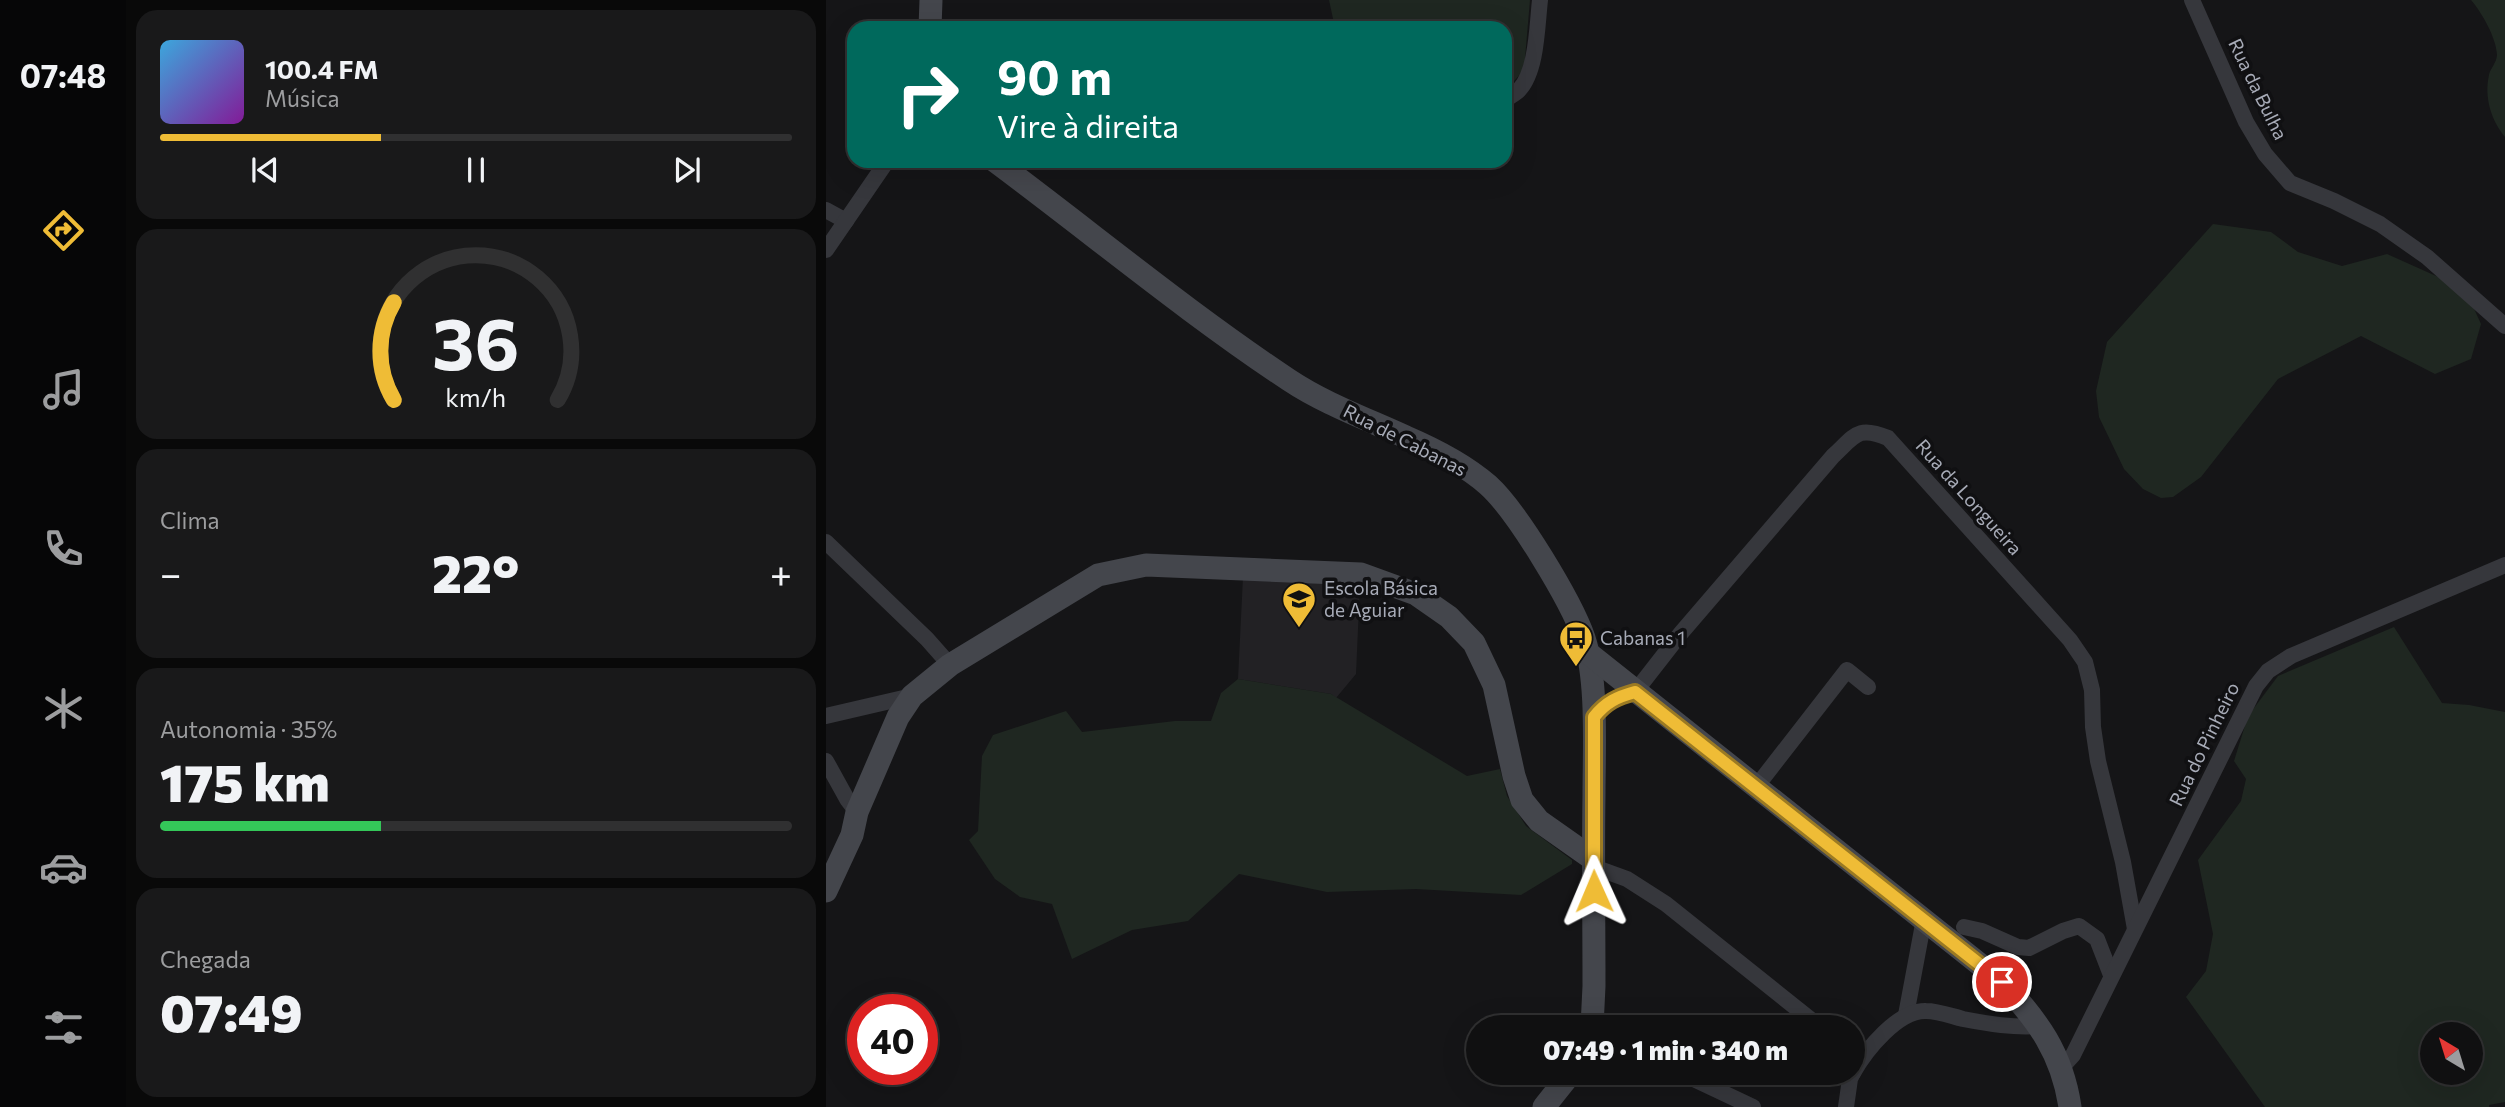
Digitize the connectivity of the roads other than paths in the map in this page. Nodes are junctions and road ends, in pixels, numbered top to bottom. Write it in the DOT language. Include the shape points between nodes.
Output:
graph roads {
  1 [pos="931,0"];
  2 [pos="1539,0"];
  3 [pos="2192,0"];
  4 [pos="930,21"];
  5 [pos="1512,95"];
  6 [pos="882,168"];
  7 [pos="1004,168"];
  8 [pos="826,210"];
  9 [pos="846,220"];
  10 [pos="826,250"];
  11 [pos="2505,326"];
  12 [pos="826,542"];
  13 [pos="2505,565"];
  14 [pos="1588,653"];
  15 [pos="950,665"];
  16 [pos="1868,687"];
  17 [pos="1635,692"];
  18 [pos="912,696"];
  19 [pos="826,716"];
  20 [pos="1594,717"];
  21 [pos="826,761"];
  22 [pos="1756,787"];
  23 [pos="857,811"];
  24 [pos="1594,863"];
  25 [pos="826,891"];
  26 [pos="1924,919"];
  27 [pos="1964,927"];
  28 [pos="2135,929"];
  29 [pos="2111,975"];
  30 [pos="1906,1014"];
  31 [pos="1593,1015"];
  32 [pos="1805,1015"];
  33 [pos="2039,1026"];
  34 [pos="1865,1054"];
  35 [pos="2062,1068"];
  36 [pos="1561,1085"];
  37 [pos="1706,1085"];
  38 [pos="1849,1085"];
  39 [pos="1544,1107"];
  40 [pos="1753,1107"];
  41 [pos="1846,1107"];
  42 [pos="2070,1107"];
  1 -- 4 [label="street"];
  2 -- 5 [label="street" via="1530,73"];
  3 -- 11 [label="street, Rua da Bulha" via="2245,122 2290,183 2380,224 2427,257"];
  6 -- 9 [label="street"];
  7 -- 14 [label="street, Rua de Cabanas" via="1292,383 1454,461 1489,486 1543,561 1578,622"];
  8 -- 9 [label="street"];
  9 -- 10 [label="street"];
  12 -- 15 [label="street"];
  13 -- 28 [label="street, Rua do Pinheiro" via="2291,656 2268,671 2256,686"];
  14 -- 17 [label="street"];
  14 -- 20 [label="street, Rua de Cabanas"];
  15 -- 18 [label="street"];
  15 -- 24 [label="street" via="1098,575 1146,565 1361,574 1416,594 1449,617 1474,643 1494,685 1522,800 1539,821"];
  16 -- 22 [label="street" via="1847,670"];
  17 -- 20 [label="street" via="1615,697"];
  17 -- 22 [label="street"];
  17 -- 28 [label="street, Rua da Longueira" via="1833,456 1858,433 1871,431 1888,438 2085,662 2098,761"];
  18 -- 19 [label="street"];
  18 -- 23 [label="street" via="898,717"];
  20 -- 24 [label="street, Rua de Cabanas"];
  21 -- 23 [label="street"];
  22 -- 26 [label="street"];
  23 -- 25 [label="street" via="852,835"];
  24 -- 31 [label="street, Rua de Cabanas"];
  24 -- 32 [label="street" via="1666,904"];
  26 -- 30 [label="street"];
  26 -- 33 [label="street" via="2002,982"];
  27 -- 29 [label="street" via="2029,948 2079,926 2097,939"];
  28 -- 29 [label="street, Rua do Pinheiro"];
  29 -- 35 [label="street, Rua do Pinheiro" via="2073,1055"];
  30 -- 33 [label="street" via="1925,1011 2015,1027"];
  30 -- 34 [label="street"];
  33 -- 35 [label="street"];
  35 -- 42 [label="street"];
  36 -- 39 [label="street"];
  37 -- 40 [label="street"];
  38 -- 41 [label="street"];
}
